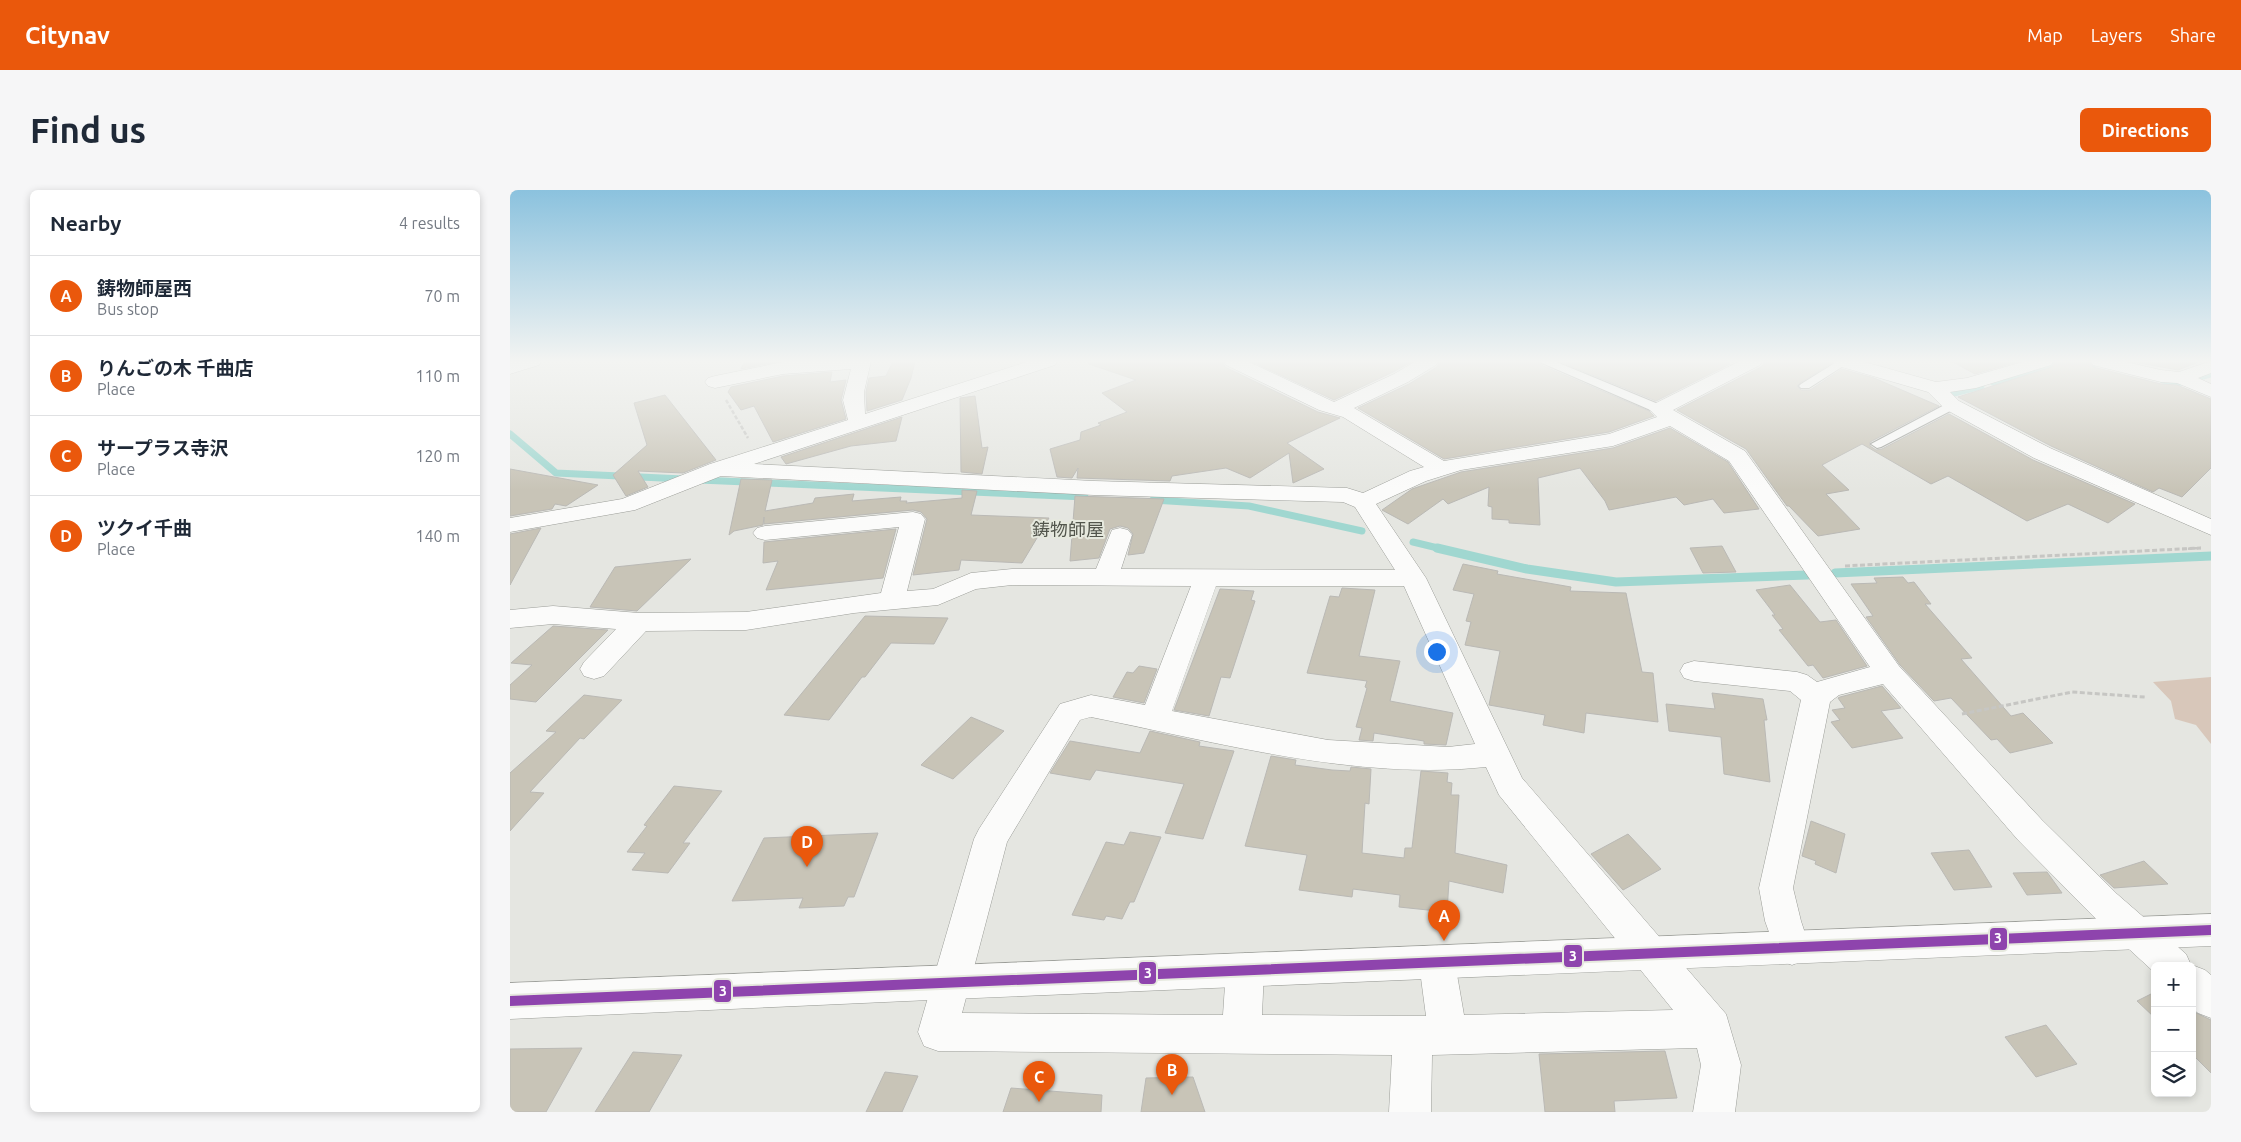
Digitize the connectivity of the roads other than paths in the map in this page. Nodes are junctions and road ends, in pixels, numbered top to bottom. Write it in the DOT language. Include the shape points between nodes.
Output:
graph roads {
  1 [pos="853,404"];
  2 [pos="915,404"];
  3 [pos="1324,404"];
  4 [pos="1346,404"];
  5 [pos="1643,404"];
  6 [pos="1681,404"];
  7 [pos="1952,405"];
  8 [pos="1335,409"];
  9 [pos="1665,414"];
  10 [pos="859,422"];
  11 [pos="1877,444"];
  12 [pos="1442,469"];
  13 [pos="711,472"];
  14 [pos="1363,502"];
  15 [pos="510,525"];
  16 [pos="2211,528"];
  17 [pos="765,533"];
  18 [pos="1120,535"];
  19 [pos="1106,578"];
  20 [pos="1206,578"];
  21 [pos="1414,578"];
  22 [pos="892,600"];
  23 [pos="510,619"];
  24 [pos="639,622"];
  25 [pos="594,669"];
  26 [pos="1694,672"];
  27 [pos="1889,673"];
  28 [pos="1817,696"];
  29 [pos="1155,718"];
  30 [pos="1495,754"];
  31 [pos="2211,930"];
  32 [pos="2138,934"];
  33 [pos="1792,948"];
  34 [pos="1650,954"];
  35 [pos="2169,962"];
  36 [pos="1436,963"];
  37 [pos="1245,970"];
  38 [pos="952,981"];
  39 [pos="2196,987"];
  40 [pos="2211,1000"];
  41 [pos="510,1001"];
  42 [pos="1712,1028"];
  43 [pos="1430,1035"];
  44 [pos="1241,1036"];
  45 [pos="1410,1112"];
  46 [pos="1714,1112"];
  1 -- 10 [label="street" via="853,413"];
  2 -- 10 [label="street"];
  3 -- 8 [label="street"];
  4 -- 8 [label="street"];
  5 -- 9 [label="lane"];
  6 -- 9 [label="street"];
  7 -- 11 [label="lane"];
  7 -- 16 [label="street" via="2042,453"];
  8 -- 12 [label="street" via="1350,413"];
  9 -- 12 [label="street" via="1613,440"];
  9 -- 27 [label="street" via="1737,456"];
  10 -- 13 [label="street"];
  12 -- 14 [label="street" via="1418,476"];
  13 -- 14 [label="street" via="1347,495"];
  13 -- 15 [label="street" via="627,505"];
  14 -- 21 [label="street"];
  17 -- 22 [label="street" via="913,519"];
  18 -- 19 [label="street"];
  19 -- 20 [label="street"];
  19 -- 22 [label="street" via="1012,577 971,581 938,597"];
  20 -- 21 [label="street"];
  20 -- 29 [label="street"];
  21 -- 30 [label="street"];
  22 -- 24 [label="street" via="746,621"];
  23 -- 24 [label="street" via="553,615"];
  24 -- 25 [label="street"];
  26 -- 28 [label="street" via="1797,682"];
  27 -- 28 [label="street" via="1830,687"];
  27 -- 32 [label="street" via="2030,830"];
  28 -- 33 [label="street" via="1776,888"];
  29 -- 30 [label="street" via="1328,752 1448,759"];
  29 -- 38 [label="street" via="1091,706 1070,712 991,838"];
  30 -- 34 [label="street" via="1510,786"];
  31 -- 32 [label="street"];
  32 -- 33 [label="street"];
  32 -- 35 [label="street"];
  33 -- 34 [label="street"];
  34 -- 36 [label="street"];
  34 -- 42 [label="street"];
  36 -- 37 [label="street"];
  36 -- 43 [label="street"];
  37 -- 38 [label="street"];
  37 -- 44 [label="street"];
  38 -- 41 [label="street"];
  38 -- 44 [label="street" via="938,1032"];
  39 -- 40 [label="street"];
  42 -- 43 [label="street"];
  42 -- 46 [label="street" via="1721,1065"];
  43 -- 44 [label="street"];
  43 -- 45 [label="street"];
}
